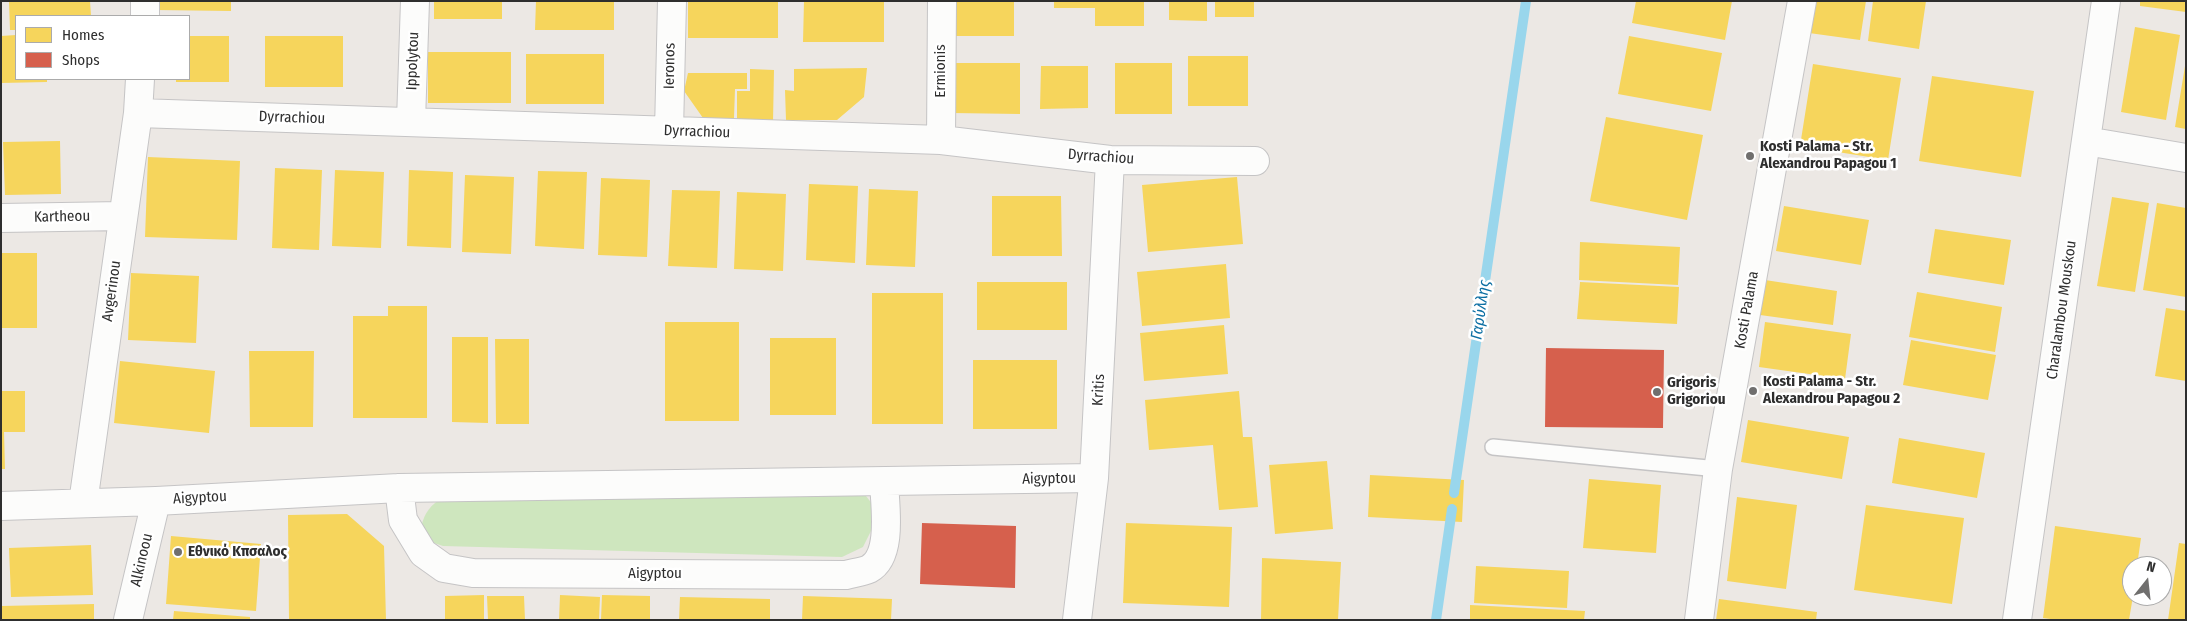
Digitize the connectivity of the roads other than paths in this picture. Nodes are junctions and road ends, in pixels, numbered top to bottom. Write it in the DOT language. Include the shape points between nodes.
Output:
graph roads {
  1 [pos="145,1"];
  2 [pos="414,1"];
  3 [pos="672,1"];
  4 [pos="942,1"];
  5 [pos="1802,1"];
  6 [pos="2106,1"];
  7 [pos="144,15"];
  8 [pos="140,80"];
  9 [pos="138,113"];
  10 [pos="411,121"];
  11 [pos="669,131"];
  12 [pos="941,140"];
  13 [pos="2086,141"];
  14 [pos="2186,158"];
  15 [pos="1110,160"];
  16 [pos="1255,161"];
  17 [pos="122,216"];
  18 [pos="1,218"];
  19 [pos="1493,447"];
  20 [pos="1718,469"];
  21 [pos="1094,478"];
  22 [pos="884,482"];
  23 [pos="399,488"];
  24 [pos="156,501"];
  25 [pos="83,503"];
  26 [pos="1,506"];
  27 [pos="128,620"];
  28 [pos="1077,620"];
  29 [pos="1699,620"];
  30 [pos="2017,620"];
  1 -- 7 [label="street"];
  2 -- 10 [label="street, Ippolytou"];
  3 -- 11 [label="street, Ieronos"];
  4 -- 12 [label="street, Ermionis"];
  5 -- 20 [label="street, Kosti Palama"];
  6 -- 13 [label="street, Charalambou Mouskou"];
  8 -- 9 [label="street, Avgerinou"];
  9 -- 10 [label="street, Dyrrachiou"];
  9 -- 17 [label="street, Avgerinou"];
  10 -- 11 [label="street, Dyrrachiou"];
  11 -- 12 [label="street, Dyrrachiou"];
  12 -- 15 [label="street, Dyrrachiou"];
  13 -- 14 [label="street"];
  13 -- 30 [label="street, Charalambou Mouskou"];
  15 -- 16 [label="street, Dyrrachiou"];
  15 -- 21 [label="street, Kritis"];
  17 -- 18 [label="street, Kartheou"];
  17 -- 25 [label="street, Avgerinou"];
  19 -- 20 [label="lane"];
  20 -- 29 [label="street, Kosti Palama"];
  21 -- 22 [label="street, Aigyptou"];
  21 -- 28 [label="street, Kritis"];
  22 -- 23 [label="street, Aigyptou"];
  22 -- 23 [label="street, Aigyptou" via="886,536 880,560 868,569 846,575 473,573 444,568 423,552 403,520"];
  23 -- 24 [label="street, Aigyptou"];
  24 -- 25 [label="street, Aigyptou"];
  24 -- 27 [label="street, Alkinoou"];
  25 -- 26 [label="street, Aigyptou"];
}
